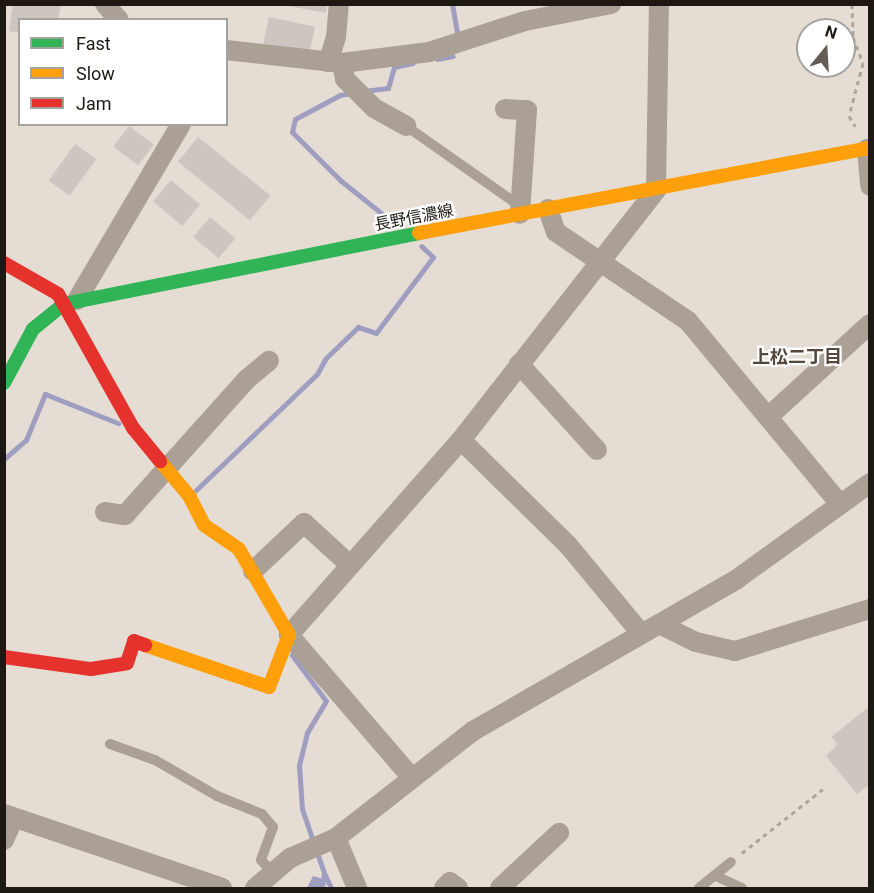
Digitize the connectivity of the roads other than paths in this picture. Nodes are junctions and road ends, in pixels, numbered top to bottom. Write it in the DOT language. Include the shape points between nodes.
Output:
graph roads {
  1 [pos="105,4"];
  2 [pos="339,4"];
  3 [pos="611,4"];
  4 [pos="659,4"];
  5 [pos="117,18"];
  6 [pos="228,50"];
  7 [pos="335,62"];
  8 [pos="505,109"];
  9 [pos="180,126"];
  10 [pos="406,126"];
  11 [pos="868,149"];
  12 [pos="870,186"];
  13 [pos="656,190"];
  14 [pos="548,209"];
  15 [pos="520,210"];
  16 [pos="600,259"];
  17 [pos="4,263"];
  18 [pos="71,302"];
  19 [pos="870,324"];
  20 [pos="269,361"];
  21 [pos="519,364"];
  22 [pos="4,383"];
  23 [pos="768,417"];
  24 [pos="461,440"];
  25 [pos="597,450"];
  26 [pos="167,470"];
  27 [pos="870,483"];
  28 [pos="840,504"];
  29 [pos="105,512"];
  30 [pos="350,565"];
  31 [pos="254,571"];
  32 [pos="870,609"];
  33 [pos="659,624"];
  34 [pos="640,632"];
  35 [pos="289,635"];
  36 [pos="4,657"];
  37 [pos="110,744"];
  38 [pos="412,778"];
  39 [pos="9,816"];
  40 [pos="559,833"];
  41 [pos="336,838"];
  42 [pos="4,840"];
  43 [pos="731,862"];
  44 [pos="273,873"];
  45 [pos="716,876"];
  46 [pos="222,888"];
  47 [pos="255,888"];
  48 [pos="357,888"];
  49 [pos="444,888"];
  50 [pos="458,888"];
  51 [pos="500,888"];
  52 [pos="699,888"];
  53 [pos="742,888"];
  1 -- 5 [label="street"];
  2 -- 7 [label="street"];
  3 -- 7 [label="street" via="525,21 429,52"];
  4 -- 13 [label="street"];
  6 -- 7 [label="street"];
  7 -- 10 [label="street" via="345,79 374,108"];
  8 -- 15 [label="street" via="527,110"];
  9 -- 18 [label="street"];
  10 -- 15 [label="lane"];
  11 -- 12 [label="street"];
  11 -- 13 [label="main road, 長野信濃線"];
  13 -- 14 [label="main road, 長野信濃線"];
  13 -- 16 [label="street"];
  14 -- 15 [label="main road, 長野信濃線"];
  14 -- 16 [label="street" via="556,232"];
  15 -- 18 [label="main road, 長野信濃線"];
  16 -- 21 [label="street"];
  16 -- 23 [label="street" via="688,321"];
  17 -- 18 [label="main road"];
  18 -- 22 [label="main road, 長野信濃線" via="33,329"];
  18 -- 26 [label="main road" via="134,428"];
  19 -- 23 [label="street"];
  20 -- 26 [label="street" via="246,380"];
  21 -- 24 [label="street"];
  21 -- 25 [label="street"];
  23 -- 28 [label="street"];
  24 -- 30 [label="street"];
  24 -- 34 [label="street" via="568,545"];
  26 -- 29 [label="street" via="125,515"];
  26 -- 31 [label="main road" via="190,497 204,525 239,549"];
  27 -- 28 [label="street"];
  28 -- 33 [label="street" via="737,579"];
  30 -- 31 [label="street" via="304,523"];
  30 -- 35 [label="street"];
  31 -- 35 [label="main road"];
  32 -- 33 [label="street" via="735,651 696,642"];
  33 -- 34 [label="street"];
  34 -- 38 [label="street" via="473,731"];
  35 -- 36 [label="main road" via="269,687 135,641 127,663 91,669"];
  35 -- 38 [label="street"];
  37 -- 44 [label="lane" via="155,760 217,796 262,814 273,827 261,860"];
  38 -- 41 [label="street"];
  39 -- 42 [label="street"];
  39 -- 46 [label="street"];
  40 -- 51 [label="street"];
  41 -- 44 [label="street" via="290,858"];
  41 -- 48 [label="street"];
  43 -- 45 [label="lane"];
  44 -- 47 [label="street"];
  45 -- 52 [label="lane"];
  45 -- 53 [label="lane"];
  49 -- 50 [label="street" via="450,882"];
}
